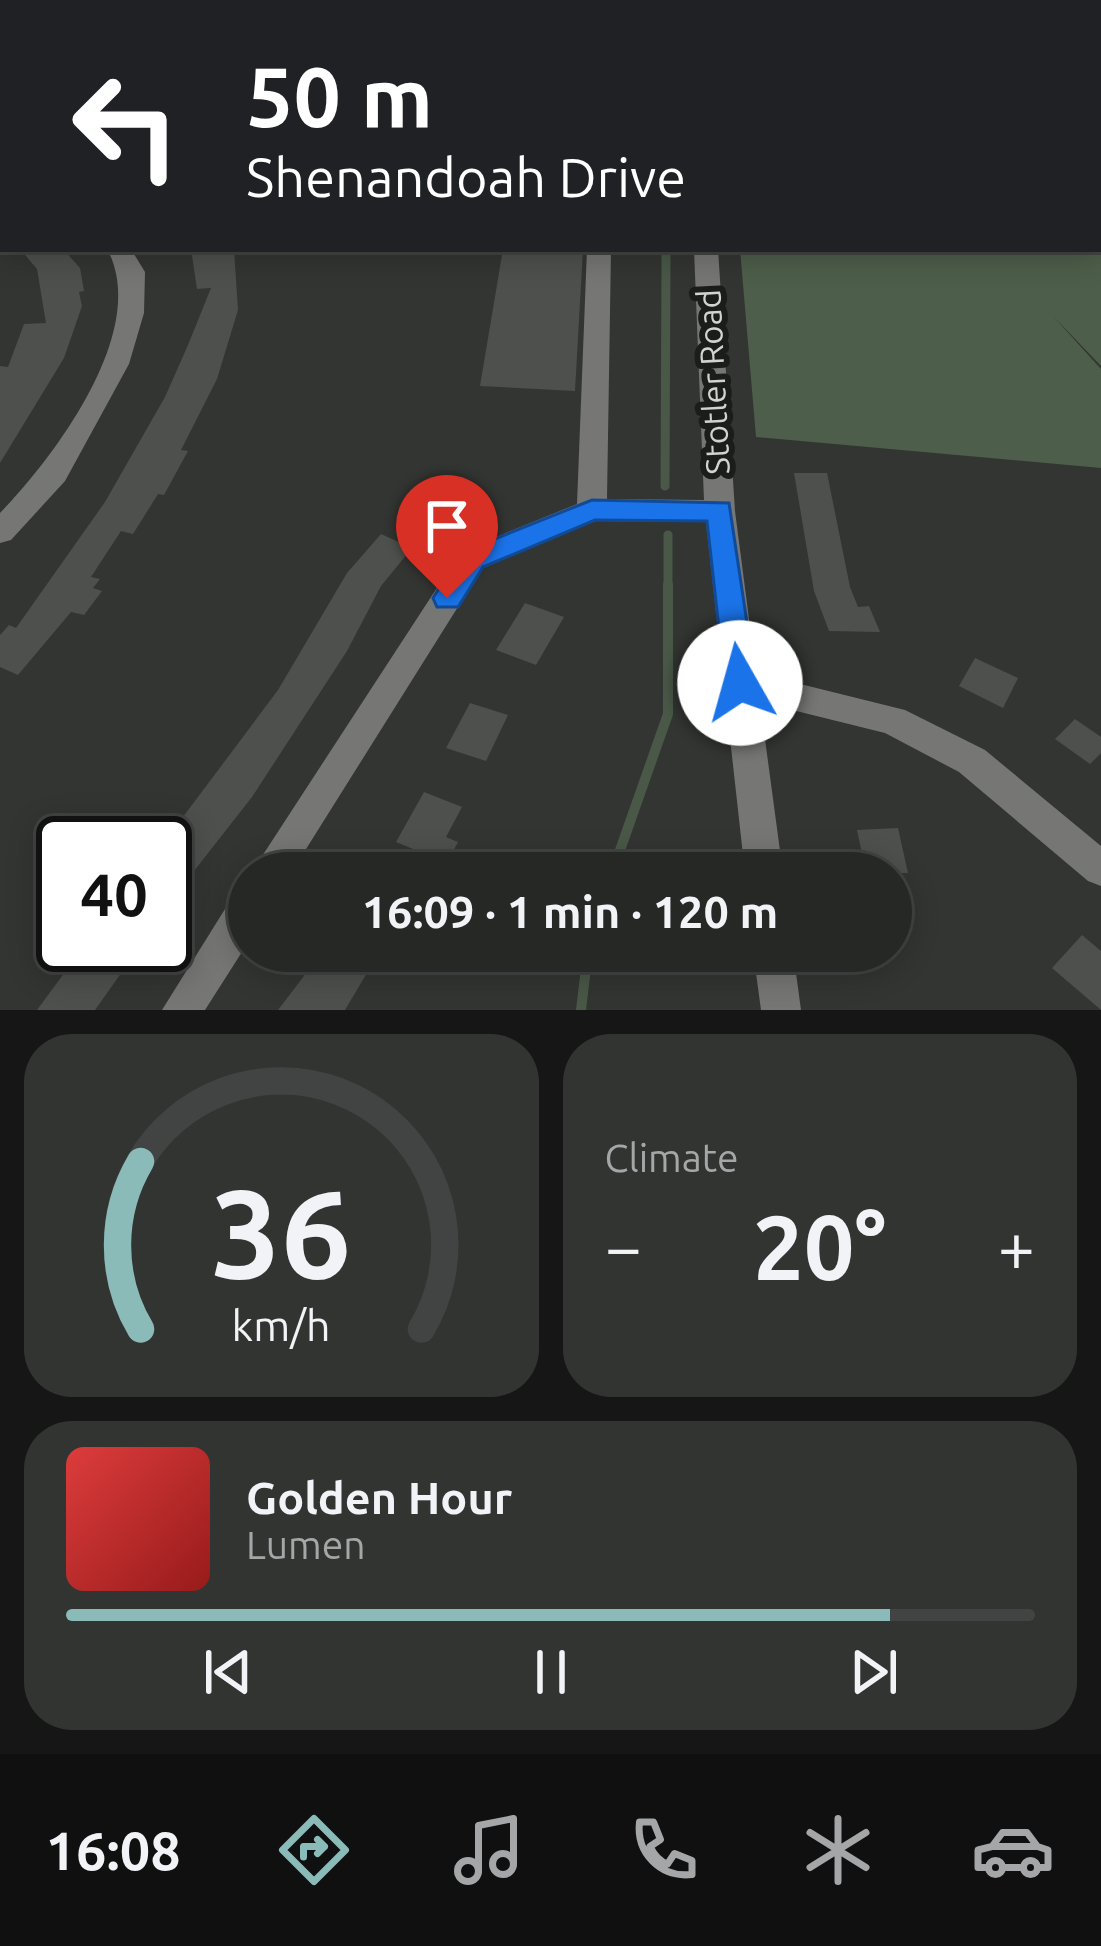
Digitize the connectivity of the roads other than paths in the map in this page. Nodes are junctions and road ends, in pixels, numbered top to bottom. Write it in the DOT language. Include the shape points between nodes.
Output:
graph roads {
  1 [pos="121,252"];
  2 [pos="599,252"];
  3 [pos="706,252"];
  4 [pos="592,510"];
  5 [pos="720,511"];
  6 [pos="0,532"];
  7 [pos="740,683"];
  8 [pos="284,852"];
  9 [pos="761,852"];
  10 [pos="1101,869"];
  11 [pos="228,939"];
  12 [pos="776,972"];
  13 [pos="182,1010"];
  14 [pos="781,1010"];
  1 -- 6 [label="street" via="132,272 116,364 56,474"];
  2 -- 4 [label="street"];
  3 -- 5 [label="street, Stotler Road"];
  4 -- 5 [label="street"];
  4 -- 8 [label="street" via="472,560"];
  5 -- 7 [label="street, Stotler Road"];
  7 -- 9 [label="street, Stotler Road"];
  7 -- 10 [label="street" via="893,720 972,761"];
  11 -- 13 [label="street"];
  12 -- 14 [label="street"];
}
